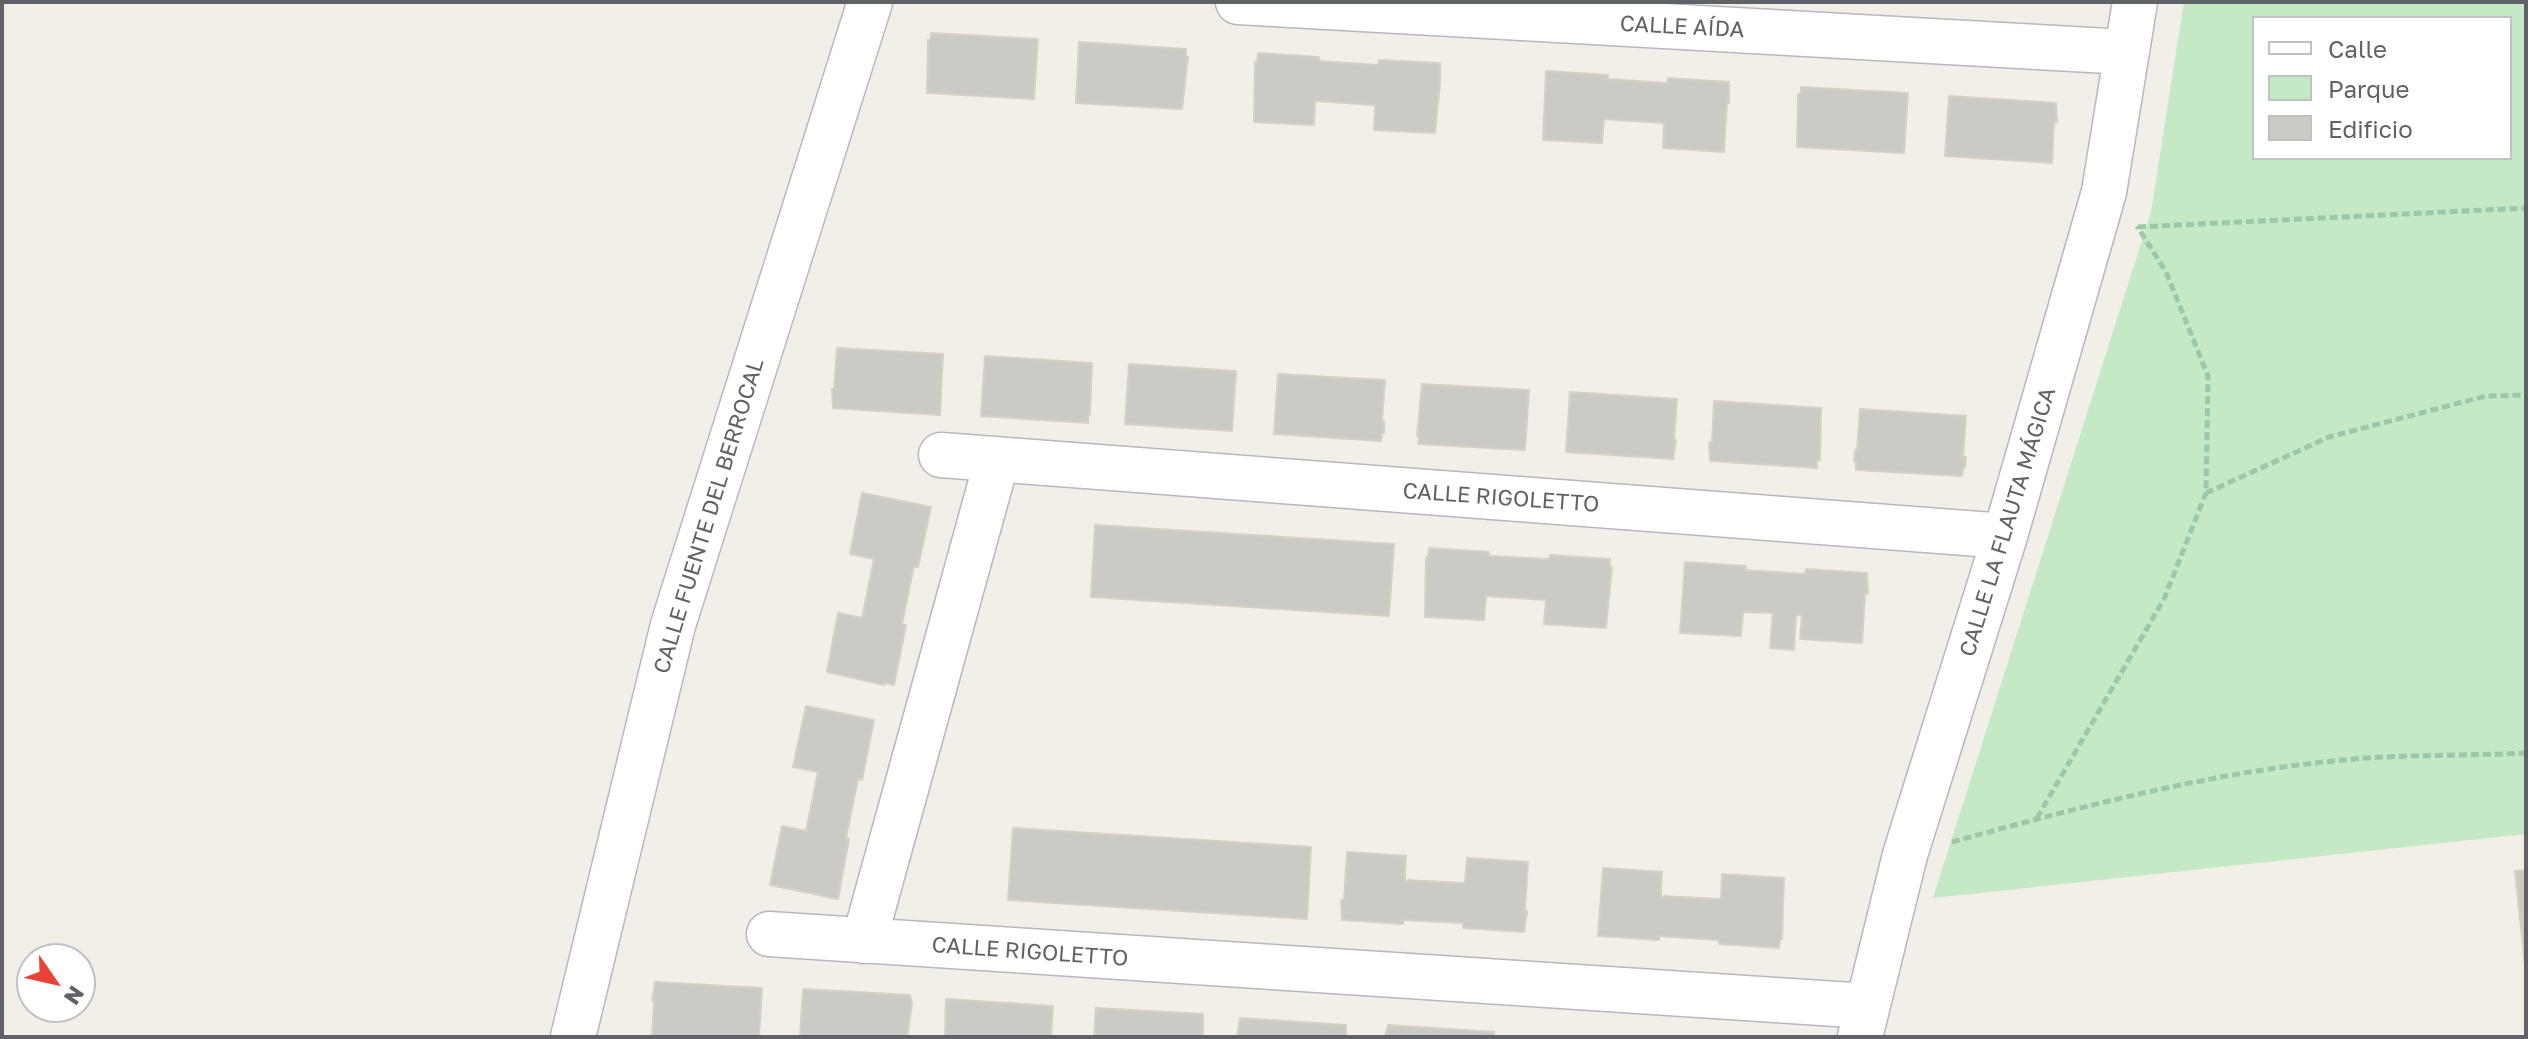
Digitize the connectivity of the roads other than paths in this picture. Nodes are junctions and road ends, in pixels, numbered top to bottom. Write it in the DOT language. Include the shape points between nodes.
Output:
graph roads {
  1 [pos="870,2"];
  2 [pos="1238,2"];
  3 [pos="2135,2"];
  4 [pos="2126,52"];
  5 [pos="941,455"];
  6 [pos="997,460"];
  7 [pos="2005,536"];
  8 [pos="769,934"];
  9 [pos="864,941"];
  10 [pos="1864,1021"];
  11 [pos="573,1037"];
  1 -- 11 [label="street, CALLE FUENTE DEL BERROCAL" via="673,625"];
  2 -- 4 [label="street, CALLE AÍDA"];
  3 -- 4 [label="street, CALLE LA FLAUTA MÁGICA"];
  4 -- 7 [label="street, CALLE LA FLAUTA MÁGICA" via="2104,192"];
  5 -- 6 [label="street, CALLE RIGOLETTO"];
  6 -- 7 [label="street, CALLE RIGOLETTO"];
  6 -- 9 [label="street"];
  7 -- 10 [label="street, CALLE LA FLAUTA MÁGICA" via="1905,855"];
  8 -- 9 [label="street, CALLE RIGOLETTO"];
  9 -- 10 [label="street, CALLE RIGOLETTO"];
}
